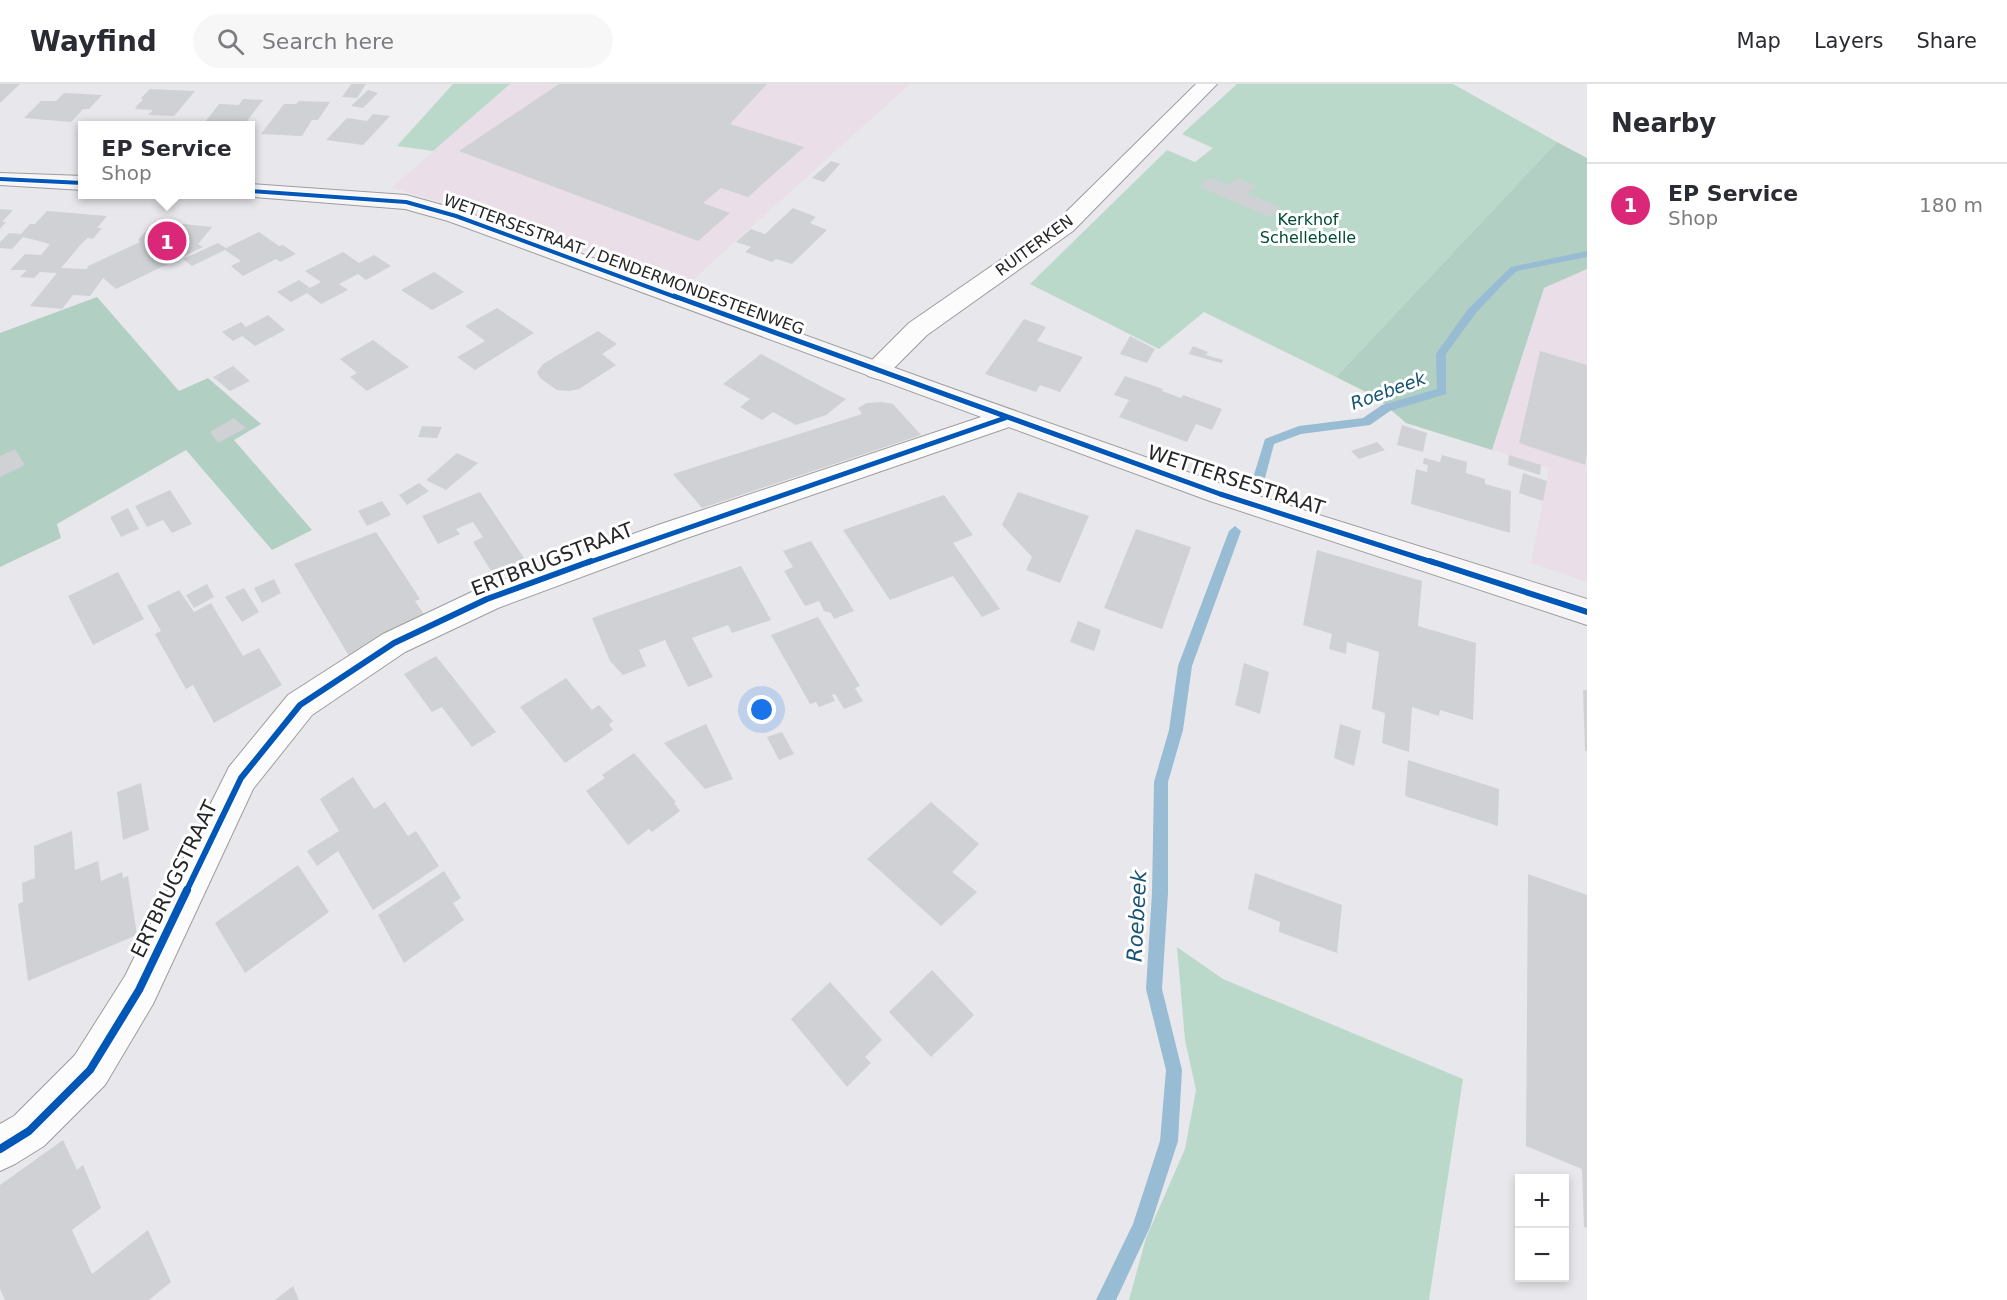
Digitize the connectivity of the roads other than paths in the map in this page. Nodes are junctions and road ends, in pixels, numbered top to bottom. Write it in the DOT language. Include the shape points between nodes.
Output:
graph roads {
  1 [pos="1207,84"];
  2 [pos="0,178"];
  3 [pos="78,183"];
  4 [pos="255,191"];
  5 [pos="877,370"];
  6 [pos="1005,418"];
  7 [pos="1587,612"];
  8 [pos="0,1149"];
  1 -- 5 [label="street, RUITERKEN" via="1065,226 918,329"];
  2 -- 3 [label="main road"];
  4 -- 5 [label="main road, WETTERSESTRAAT / DENDERMONDESTEENWEG" via="406,202 456,216"];
  5 -- 6 [label="main road, WETTERSESTRAAT"];
  6 -- 7 [label="main road, WETTERSESTRAAT" via="1224,495"];
  6 -- 8 [label="street, ERTBRUGSTRAAT" via="487,599 394,643 300,705 241,778 139,990 90,1070 29,1131"];
}
